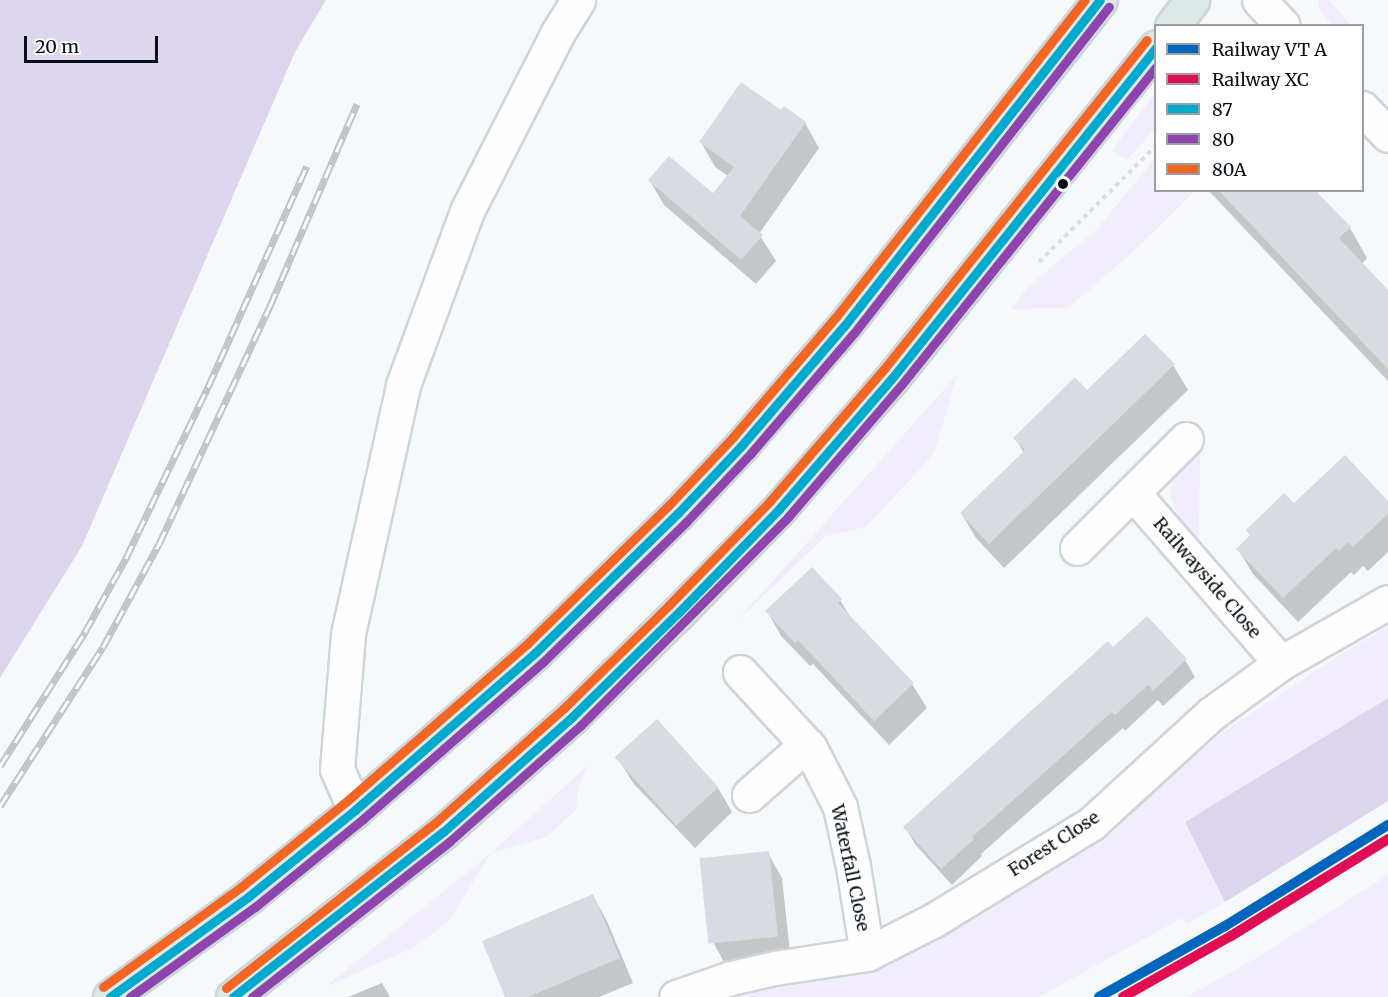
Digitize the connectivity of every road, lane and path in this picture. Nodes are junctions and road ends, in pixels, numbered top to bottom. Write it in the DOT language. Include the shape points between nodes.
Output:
graph roads {
  1 [pos="578,0"];
  2 [pos="1100,0"];
  3 [pos="1192,0"];
  4 [pos="1259,0"];
  5 [pos="1174,24"];
  6 [pos="1281,24"];
  7 [pos="1154,47"];
  8 [pos="1364,110"];
  9 [pos="1388,135"];
  10 [pos="1186,439"];
  11 [pos="1133,493"];
  12 [pos="1077,548"];
  13 [pos="1388,602"];
  14 [pos="1281,663"];
  15 [pos="740,672"];
  16 [pos="807,744"];
  17 [pos="749,795"];
  18 [pos="355,810"];
  19 [pos="867,954"];
  20 [pos="242,990"];
  21 [pos="110,997"];
  22 [pos="676,997"];
  1 -- 18 [label="street" via="466,211 403,385 348,634 337,770"];
  2 -- 18 [label="main road" via="845,325 742,445 535,653"];
  3 -- 5 [label="main road"];
  4 -- 6 [label="street"];
  7 -- 20 [label="main road" via="893,377 779,508 678,613 572,717 443,832"];
  8 -- 9 [label="street"];
  10 -- 11 [label="street"];
  11 -- 12 [label="street"];
  11 -- 14 [label="street, Railwayside Close"];
  13 -- 14 [label="street, Forest Close"];
  14 -- 19 [label="street, Forest Close" via="1212,714 1092,823 934,920"];
  15 -- 16 [label="street, Waterfall Close"];
  16 -- 17 [label="street"];
  16 -- 19 [label="street, Waterfall Close" via="840,807"];
  18 -- 21 [label="main road" via="248,897"];
  19 -- 22 [label="street, Forest Close" via="764,970"];
}
